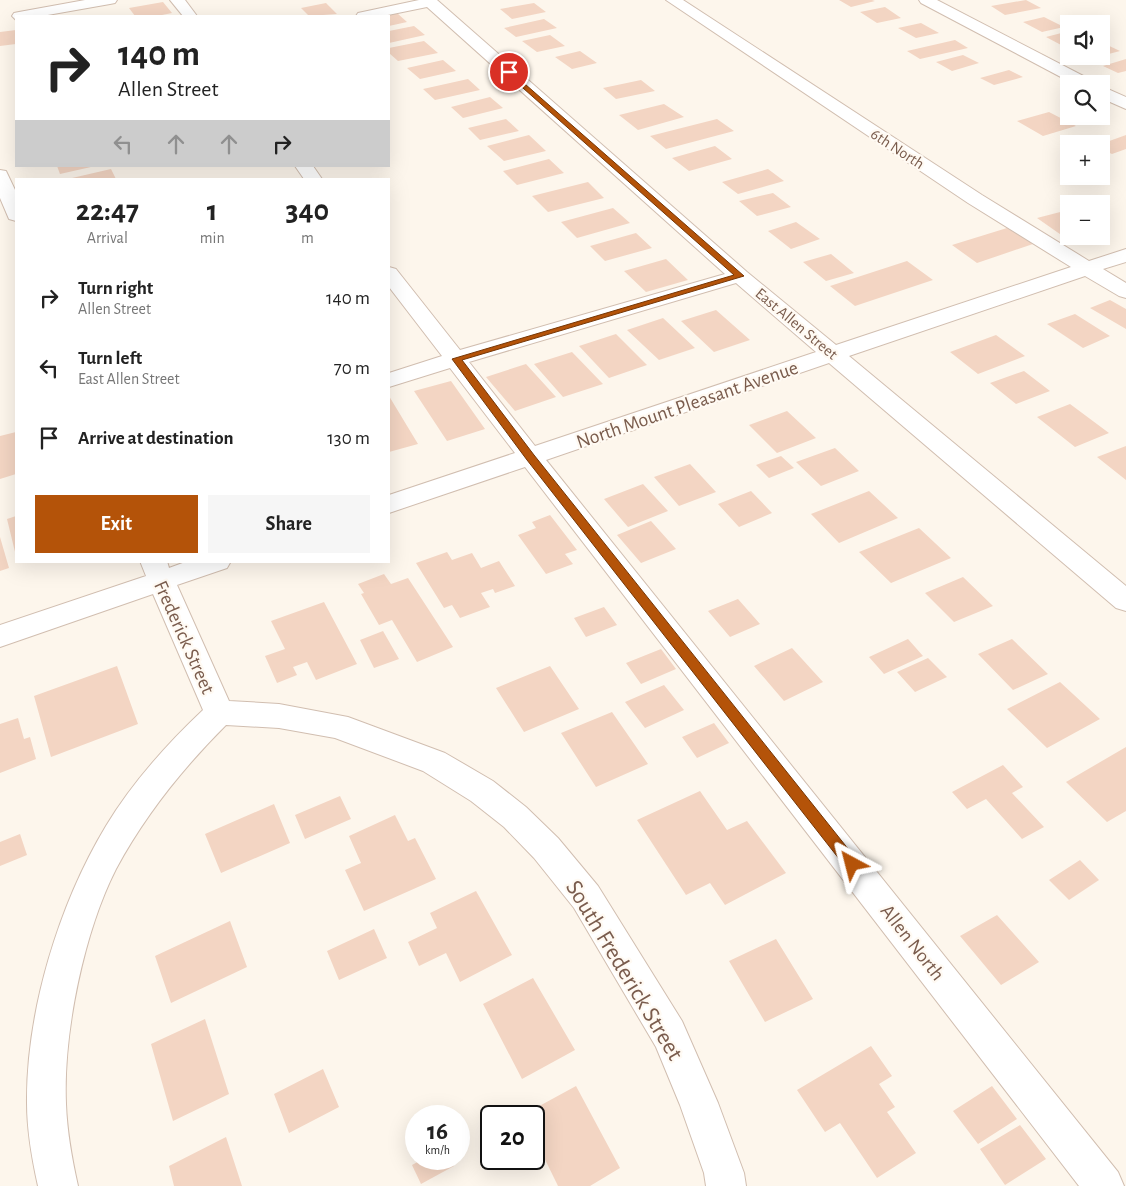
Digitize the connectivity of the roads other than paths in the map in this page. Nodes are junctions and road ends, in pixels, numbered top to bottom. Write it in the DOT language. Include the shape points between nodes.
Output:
graph roads {
  1 [pos="110,0"];
  2 [pos="176,0"];
  3 [pos="673,0"];
  4 [pos="926,0"];
  5 [pos="429,1"];
  6 [pos="25,15"];
  7 [pos="189,15"];
  8 [pos="367,15"];
  9 [pos="1070,75"];
  10 [pos="1110,96"];
  11 [pos="1126,104"];
  12 [pos="305,167"];
  13 [pos="0,175"];
  14 [pos="312,178"];
  15 [pos="15,213"];
  16 [pos="1126,254"];
  17 [pos="1087,268"];
  18 [pos="390,275"];
  19 [pos="740,276"];
  20 [pos="1126,292"];
  21 [pos="834,354"];
  22 [pos="456,359"];
  23 [pos="390,380"];
  24 [pos="531,457"];
  25 [pos="390,504"];
  26 [pos="206,563"];
  27 [pos="156,571"];
  28 [pos="1126,602"];
  29 [pos="0,636"];
  30 [pos="219,713"];
  31 [pos="58,1186"];
  32 [pos="726,1186"];
  33 [pos="1104,1186"];
  1 -- 6 [label="street"];
  2 -- 7 [label="street"];
  3 -- 17 [label="street, 6th North"];
  4 -- 9 [label="street"];
  5 -- 8 [label="street"];
  5 -- 19 [label="street, East Allen Street"];
  10 -- 11 [label="street"];
  12 -- 14 [label="street"];
  13 -- 15 [label="street"];
  16 -- 17 [label="street, North Mount Pleasant Avenue"];
  17 -- 20 [label="street, 6th North"];
  17 -- 21 [label="street, North Mount Pleasant Avenue"];
  18 -- 22 [label="street, Allen North"];
  19 -- 21 [label="street, East Allen Street"];
  19 -- 22 [label="street"];
  21 -- 24 [label="street, North Mount Pleasant Avenue"];
  21 -- 28 [label="street, East Allen Street"];
  22 -- 23 [label="street"];
  22 -- 24 [label="street, Allen North"];
  24 -- 25 [label="street, North Mount Pleasant Avenue"];
  24 -- 33 [label="street, Allen North"];
  26 -- 27 [label="street"];
  27 -- 29 [label="street"];
  27 -- 30 [label="street, Frederick Street"];
  30 -- 31 [label="street" via="170,762 140,802 107,855 80,916 59,988 46,1078 52,1159"];
  30 -- 32 [label="street, South Frederick Street" via="279,716 346,729 434,762 482,791 514,817 546,848 586,897 669,1034 698,1103"];
}
